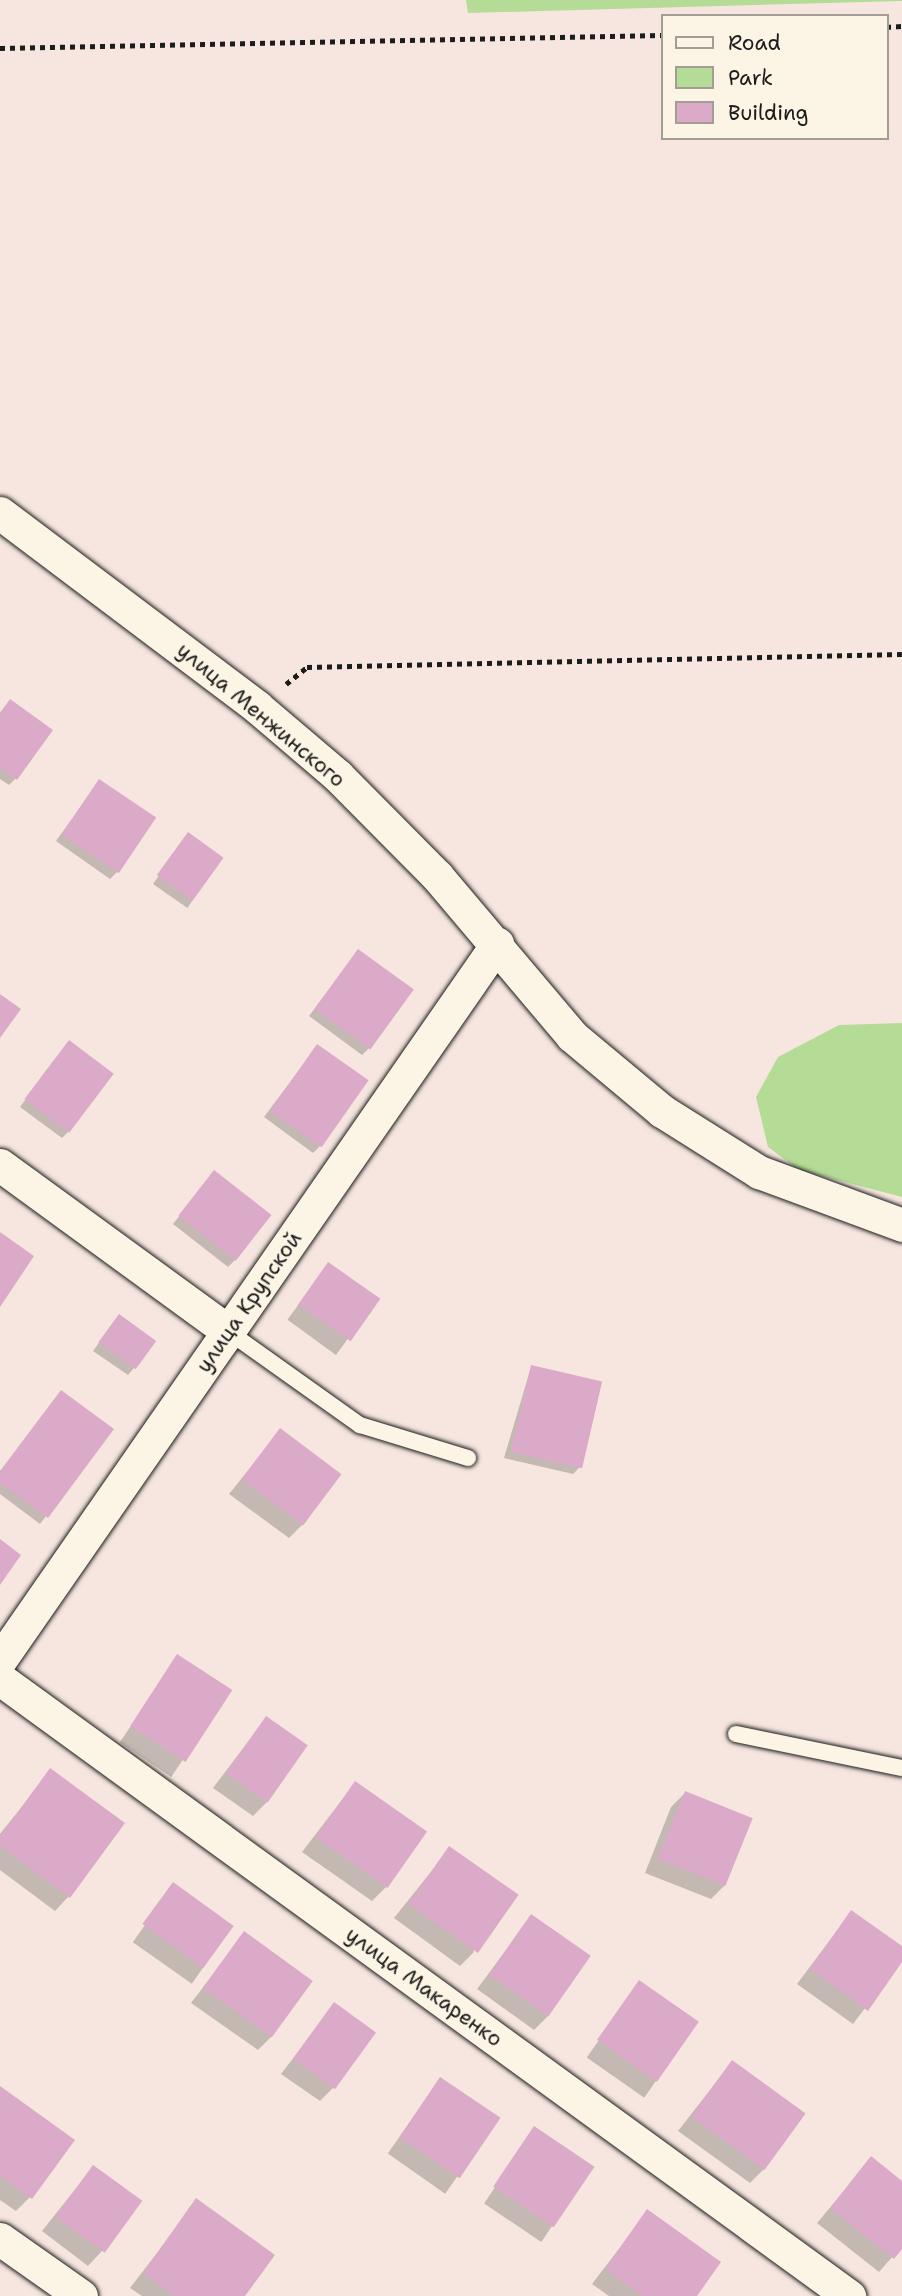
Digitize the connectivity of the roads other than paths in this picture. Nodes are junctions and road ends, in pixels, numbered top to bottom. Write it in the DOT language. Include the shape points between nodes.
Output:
graph roads {
  1 [pos="0,513"];
  2 [pos="497,944"];
  3 [pos="0,1165"];
  4 [pos="902,1225"];
  5 [pos="229,1332"];
  6 [pos="467,1458"];
  7 [pos="0,1660"];
  8 [pos="0,1679"];
  9 [pos="736,1734"];
  10 [pos="902,1768"];
  11 [pos="0,2239"];
  12 [pos="81,2296"];
  13 [pos="849,2296"];
  1 -- 2 [label="street, улица Менжинского" via="257,706 338,776"];
  2 -- 4 [label="street, улица Менжинского" via="572,1036 662,1111 759,1172"];
  2 -- 5 [label="street, улица Крупской"];
  3 -- 5 [label="street"];
  5 -- 6 [label="lane" via="360,1425"];
  5 -- 7 [label="street, улица Крупской"];
  8 -- 13 [label="street, улица Макаренко"];
  9 -- 10 [label="lane"];
  11 -- 12 [label="street"];
}
